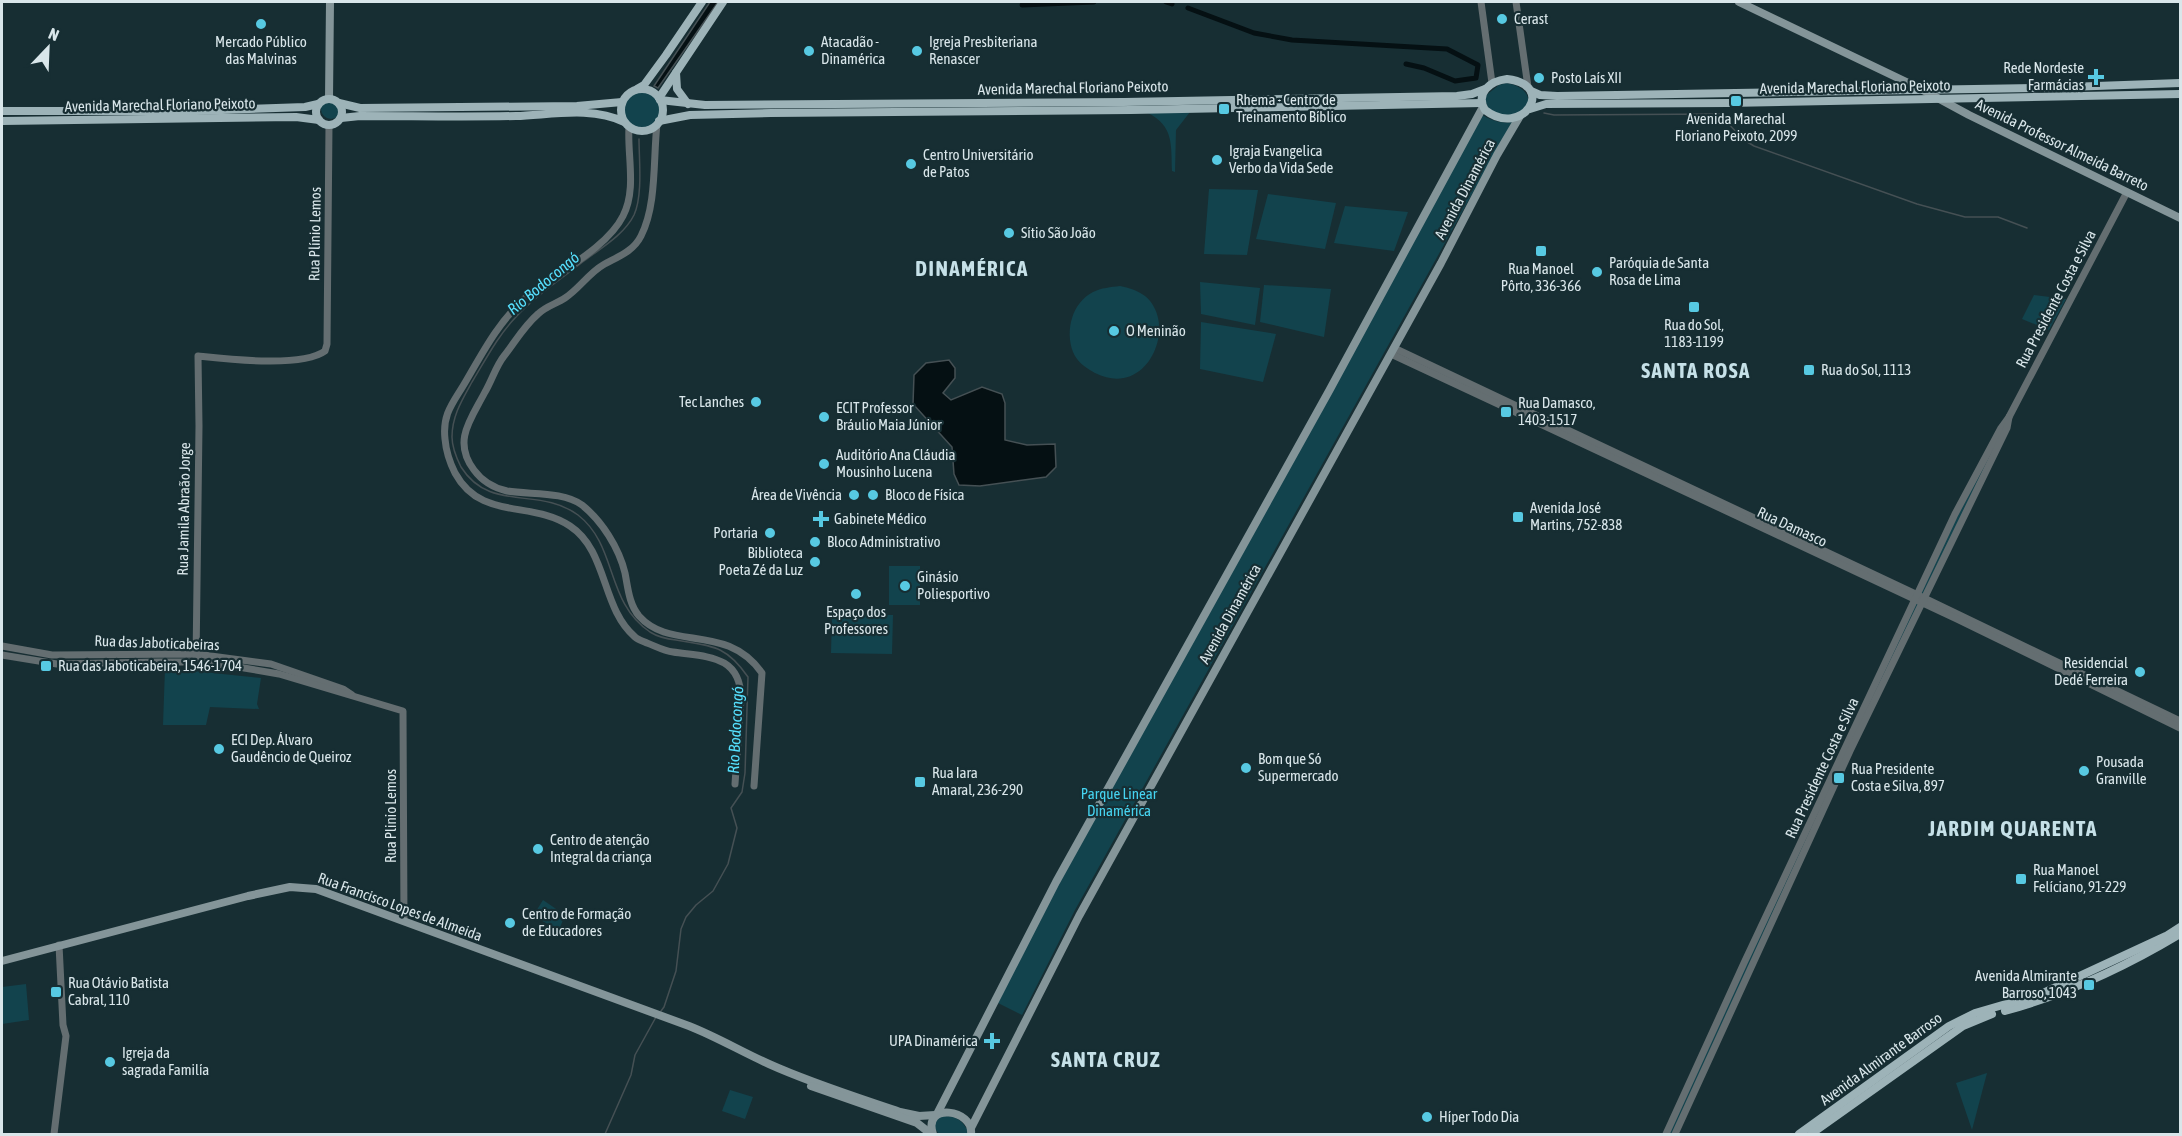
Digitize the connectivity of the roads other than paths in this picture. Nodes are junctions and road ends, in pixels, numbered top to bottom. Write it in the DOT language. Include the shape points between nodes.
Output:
graph roads {
  1 [pos="330,2"];
  2 [pos="702,2"];
  3 [pos="723,2"];
  4 [pos="1481,2"];
  5 [pos="1516,2"];
  6 [pos="1738,2"];
  7 [pos="676,73"];
  8 [pos="2181,83"];
  9 [pos="1489,86"];
  10 [pos="1530,89"];
  11 [pos="1921,89"];
  12 [pos="637,90"];
  13 [pos="2181,94"];
  14 [pos="328,98"];
  15 [pos="659,99"];
  16 [pos="1939,99"];
  17 [pos="622,102"];
  18 [pos="339,103"];
  19 [pos="318,104"];
  20 [pos="688,104"];
  21 [pos="1482,105"];
  22 [pos="1530,109"];
  23 [pos="2,111"];
  24 [pos="1520,116"];
  25 [pos="341,118"];
  26 [pos="319,120"];
  27 [pos="2,121"];
  28 [pos="658,123"];
  29 [pos="627,124"];
  30 [pos="329,125"];
  31 [pos="2127,192"];
  32 [pos="2181,218"];
  33 [pos="1392,351"];
  34 [pos="198,356"];
  35 [pos="1920,599"];
  36 [pos="2,646"];
  37 [pos="2,656"];
  38 [pos="196,658"];
  39 [pos="403,711"];
  40 [pos="2181,721"];
  41 [pos="2181,728"];
  42 [pos="735,784"];
  43 [pos="754,786"];
  44 [pos="405,921"];
  45 [pos="2181,927"];
  46 [pos="2181,934"];
  47 [pos="59,945"];
  48 [pos="2,961"];
  49 [pos="712,1036"];
  50 [pos="936,1115"];
  51 [pos="971,1131"];
  52 [pos="54,1134"];
  53 [pos="932,1134"];
  54 [pos="980,1134"];
  55 [pos="1666,1134"];
  56 [pos="1675,1134"];
  57 [pos="1799,1134"];
  58 [pos="1811,1134"];
  1 -- 14 [label="main road"];
  2 -- 12 [label="main road"];
  3 -- 7 [label="main road"];
  4 -- 9 [label="street"];
  5 -- 10 [label="street"];
  6 -- 11 [label="main road, Avenida Professor Almeida Barreto"];
  7 -- 15 [label="main road"];
  7 -- 20 [label="main road" via="677,89"];
  8 -- 11 [label="main road, Avenida Marechal Floriano Peixoto"];
  9 -- 10 [label="main road" via="1512,80"];
  9 -- 20 [label="main road, Avenida Marechal Floriano Peixoto" via="1457,96"];
  9 -- 21 [label="main road"];
  10 -- 11 [label="main road, Avenida Marechal Floriano Peixoto" via="1540,95 1557,96"];
  10 -- 22 [label="main road"];
  11 -- 16 [label="main road, Avenida Professor Almeida Barreto"];
  12 -- 15 [label="main road" via="649,90"];
  12 -- 17 [label="main road" via="627,94"];
  13 -- 16 [label="main road, Avenida Marechal Floriano Peixoto"];
  14 -- 18 [label="main road"];
  14 -- 19 [label="main road"];
  15 -- 20 [label="main road, Avenida Marechal Floriano Peixoto"];
  15 -- 28 [label="main road" via="663,111"];
  16 -- 22 [label="main road, Avenida Marechal Floriano Peixoto" via="1546,104"];
  16 -- 31 [label="main road, Avenida Professor Almeida Barreto"];
  17 -- 18 [label="main road" via="360,108"];
  17 -- 29 [label="main road"];
  18 -- 25 [label="main road" via="343,110"];
  19 -- 23 [label="main road, Avenida Marechal Floriano Peixoto" via="196,111"];
  19 -- 26 [label="main road"];
  21 -- 24 [label="main road" via="1498,117"];
  21 -- 28 [label="main road, Avenida Marechal Floriano Peixoto" via="771,113 690,115"];
  21 -- 50 [label="main road, Avenida Dinamérica" via="1056,882"];
  22 -- 24 [label="main road"];
  24 -- 33 [label="main road, Avenida Dinamérica"];
  25 -- 29 [label="main road" via="588,114 608,115"];
  25 -- 30 [label="main road"];
  26 -- 27 [label="main road, Avenida Marechal Floriano Peixoto" via="296,117"];
  26 -- 30 [label="main road"];
  28 -- 29 [label="main road" via="642,131"];
  28 -- 43 [label="street" via="649,215 636,244 531,320 501,360 471,416 463,446 469,464 487,483 505,490 566,498 583,506 610,539 639,616 657,629 715,640 735,648 754,662 762,673"];
  29 -- 42 [label="street" via="630,192 621,220 607,237 523,300 494,333 445,416 446,447 451,465 470,494 497,506 552,515 589,543 618,616 636,638 670,652 722,661 737,676 741,699"];
  30 -- 34 [label="street, Rua Plínio Lemos" via="325,351 295,360"];
  31 -- 32 [label="main road, Avenida Professor Almeida Barreto"];
  31 -- 35 [label="street, Rua Presidente Costa e Silva" via="1955,514"];
  33 -- 35 [label="street, Rua Damasco"];
  33 -- 51 [label="main road, Avenida Dinamérica" via="1079,916"];
  34 -- 38 [label="street, Rua Jamila Abraão Jorge"];
  35 -- 40 [label="street, Rua Damasco"];
  35 -- 41 [label="street, Rua Damasco"];
  35 -- 55 [label="street, Rua Presidente Costa e Silva"];
  35 -- 56 [label="street, Rua Presidente Costa e Silva"];
  36 -- 38 [label="street, Rua das Jaboticabeiras" via="52,655"];
  37 -- 38 [label="street, Rua das Jaboticabeiras" via="57,664"];
  38 -- 39 [label="street, Rua das Jaboticabeiras" via="271,664"];
  39 -- 44 [label="street, Rua Plinio Lemos"];
  44 -- 47 [label="main road, Rua Francisco Lopes de Almeida" via="316,889 290,887"];
  44 -- 49 [label="main road, Rua Francisco Lopes de Almeida"];
  45 -- 57 [label="main road, Avenida Almirante Barroso" via="2041,994 1975,1013 1948,1026"];
  46 -- 58 [label="main road, Avenida Almirante Barroso" via="2087,983 1963,1026"];
  47 -- 48 [label="main road, Rua Francisco Lopes de Almeida"];
  47 -- 52 [label="street" via="66,1036"];
  49 -- 50 [label="main road, Rua Francisco Lopes de Almeida" via="791,1074 900,1112"];
  49 -- 53 [label="main road, Rua Francisco Lopes de Almeida" via="764,1067 912,1121"];
  50 -- 51 [label="main road, Rua Francisco Lopes de Almeida" via="957,1115"];
  50 -- 53 [label="main road"];
  51 -- 54 [label="main road"];
}
